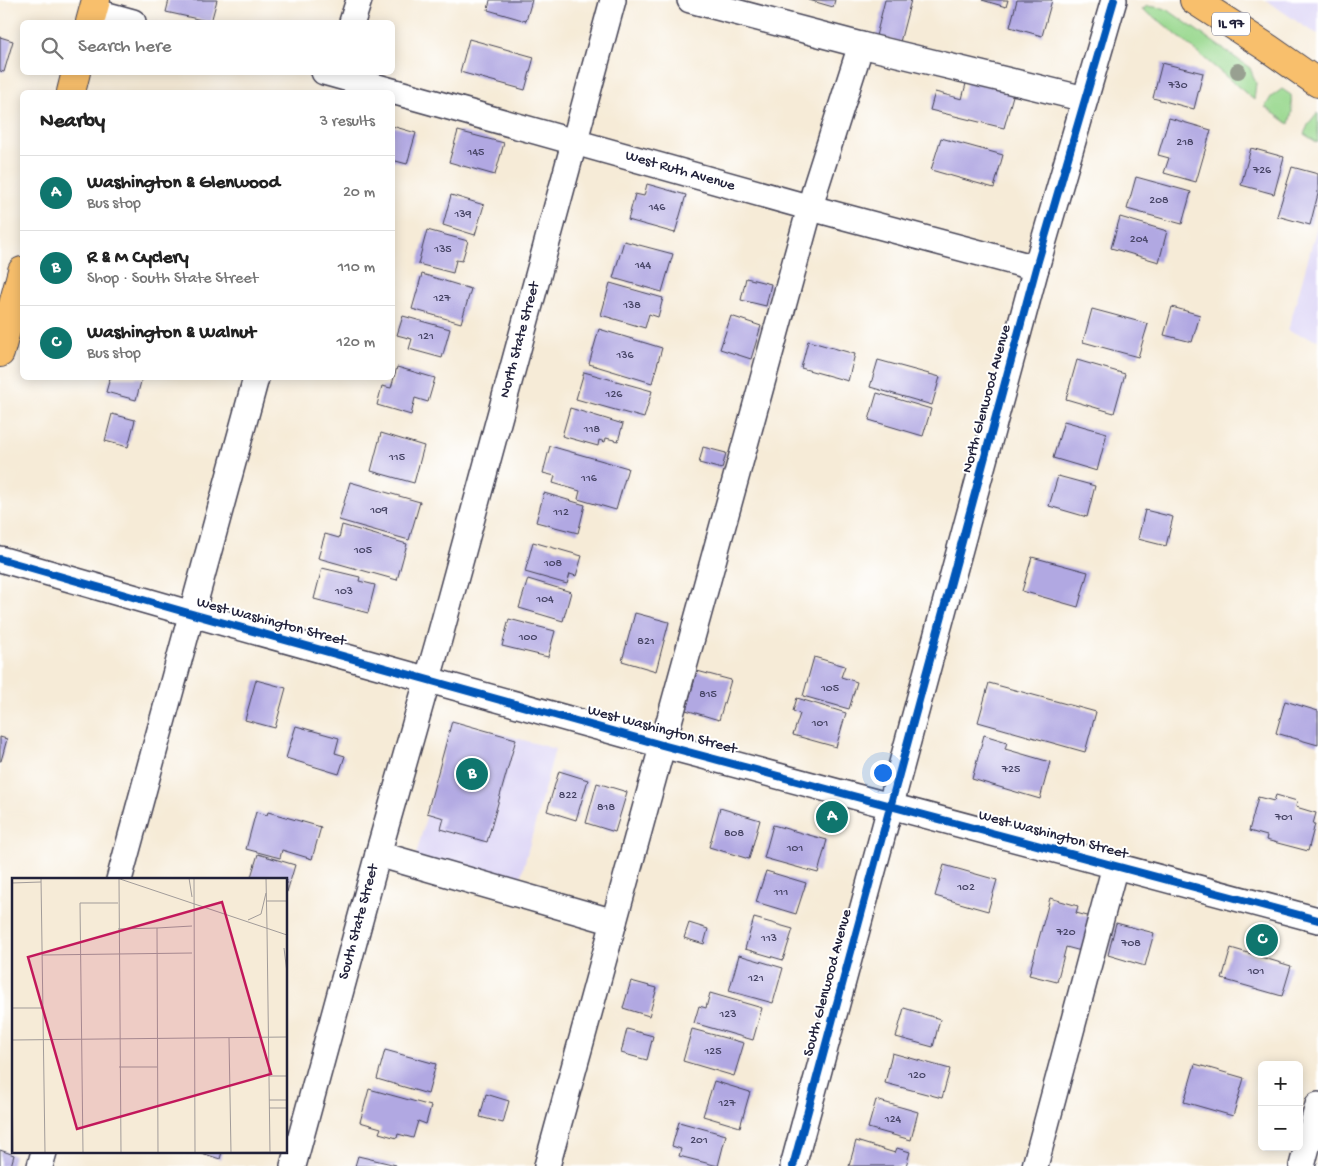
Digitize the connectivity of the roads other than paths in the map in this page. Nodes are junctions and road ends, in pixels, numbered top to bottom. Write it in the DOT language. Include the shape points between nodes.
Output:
graph roads {
  1 [pos="359,0"];
  2 [pos="613,0"];
  3 [pos="690,0"];
  4 [pos="1114,0"];
  5 [pos="1194,0"];
  6 [pos="93,11"];
  7 [pos="126,20"];
  8 [pos="353,20"];
  9 [pos="861,45"];
  10 [pos="75,75"];
  11 [pos="333,78"];
  12 [pos="1318,83"];
  13 [pos="72,90"];
  14 [pos="378,90"];
  15 [pos="395,94"];
  16 [pos="1085,99"];
  17 [pos="574,142"];
  18 [pos="811,208"];
  19 [pos="1036,268"];
  20 [pos="20,278"];
  21 [pos="1,345"];
  22 [pos="255,380"];
  23 [pos="0,559"];
  24 [pos="192,614"];
  25 [pos="427,679"];
  26 [pos="662,745"];
  27 [pos="890,806"];
  28 [pos="378,854"];
  29 [pos="1115,866"];
  30 [pos="120,878"];
  31 [pos="1318,920"];
  32 [pos="614,922"];
  33 [pos="1318,1106"];
  34 [pos="293,1166"];
  35 [pos="547,1166"];
  36 [pos="794,1166"];
  37 [pos="1034,1166"];
  38 [pos="1302,1166"];
  1 -- 8 [label="street"];
  2 -- 17 [label="street, North State Street"];
  3 -- 9 [label="street"];
  4 -- 16 [label="street, North Glenwood Avenue"];
  5 -- 12 [label="main road, IL 97"];
  6 -- 7 [label="street"];
  9 -- 16 [label="street"];
  9 -- 18 [label="street"];
  10 -- 13 [label="main road"];
  11 -- 14 [label="street, West Ruth Avenue"];
  15 -- 17 [label="street, West Ruth Avenue"];
  16 -- 19 [label="street, North Glenwood Avenue"];
  17 -- 18 [label="street, West Ruth Avenue"];
  17 -- 25 [label="street, North State Street"];
  18 -- 19 [label="street, West Ruth Avenue"];
  18 -- 26 [label="street"];
  19 -- 27 [label="street, North Glenwood Avenue"];
  20 -- 21 [label="main road"];
  22 -- 24 [label="street"];
  23 -- 24 [label="street, West Washington Street"];
  24 -- 25 [label="street, West Washington Street"];
  24 -- 30 [label="street"];
  25 -- 26 [label="street, West Washington Street"];
  25 -- 28 [label="street, South State Street"];
  26 -- 27 [label="street, West Washington Street"];
  26 -- 32 [label="street"];
  27 -- 29 [label="street, West Washington Street"];
  27 -- 36 [label="street, South Glenwood Avenue"];
  28 -- 32 [label="street"];
  28 -- 34 [label="street, South State Street"];
  29 -- 31 [label="street, West Washington Street"];
  29 -- 37 [label="street"];
  32 -- 35 [label="street"];
  33 -- 38 [label="street"];
}
